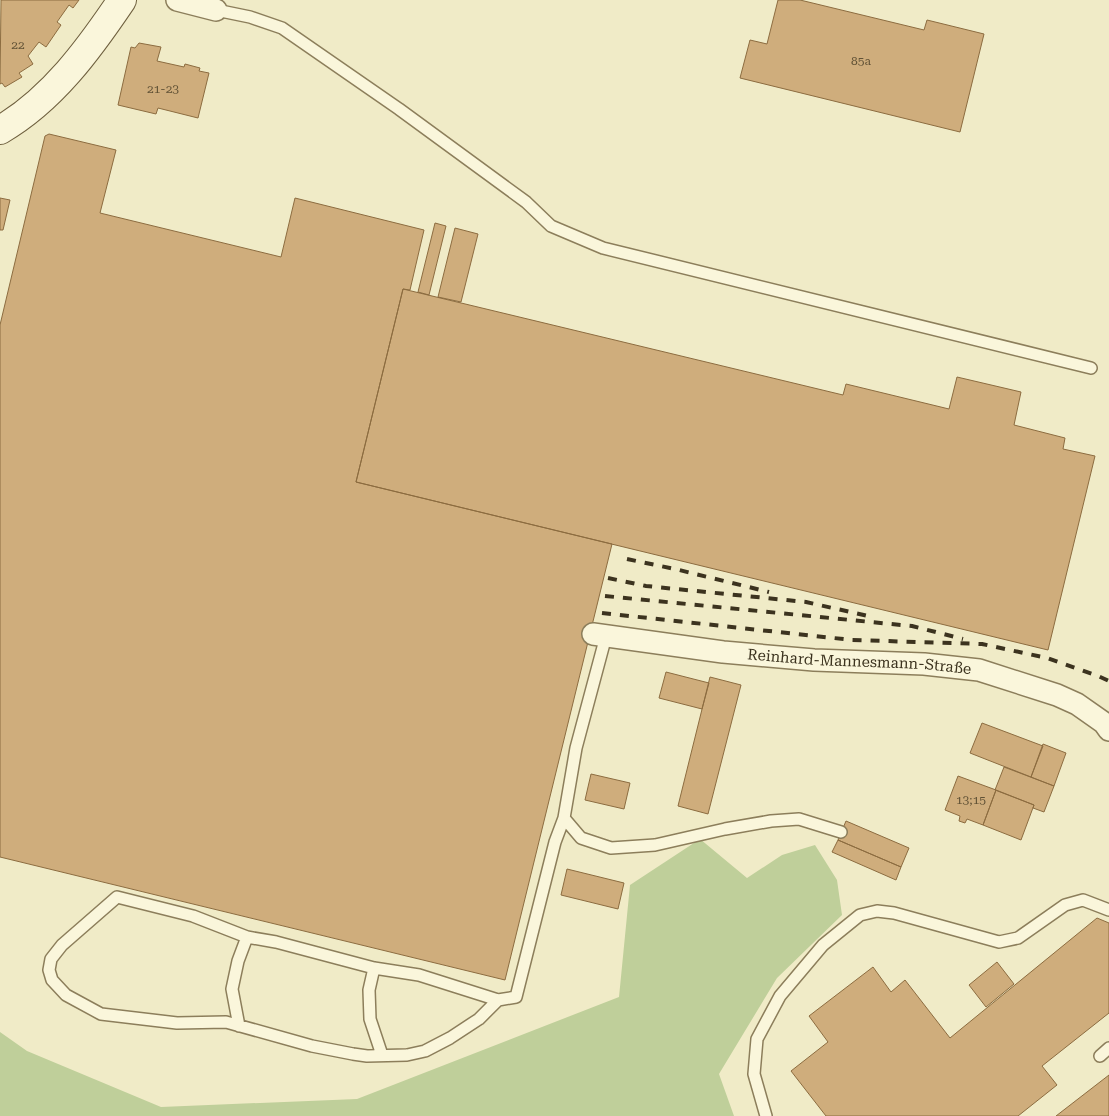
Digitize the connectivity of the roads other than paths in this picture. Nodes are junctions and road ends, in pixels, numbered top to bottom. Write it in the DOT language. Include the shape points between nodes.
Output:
graph roads {
  1 [pos="122,0"];
  2 [pos="177,0"];
  3 [pos="216,10"];
  4 [pos="0,130"];
  5 [pos="1091,368"];
  6 [pos="600,635"];
  7 [pos="1107,723"];
  8 [pos="564,818"];
  9 [pos="841,832"];
  10 [pos="1109,910"];
  11 [pos="247,937"];
  12 [pos="374,968"];
  13 [pos="498,1000"];
  14 [pos="239,1026"];
  15 [pos="382,1055"];
  16 [pos="766,1116"];
  1 -- 4 [label="main road" via="67,74 33,108"];
  2 -- 3 [label="street"];
  3 -- 5 [label="lane" via="282,28 526,202 551,226 603,248"];
  6 -- 7 [label="street, Reinhard-Mannesmann-Straße" via="723,652 979,670 1057,695"];
  6 -- 8 [label="lane"];
  8 -- 9 [label="lane" via="581,838 612,848 654,845 725,829 799,819"];
  8 -- 13 [label="lane" via="516,997"];
  10 -- 16 [label="lane" via="1083,900 1065,905 1018,938 999,942 894,912 860,915 823,945 780,996 758,1039 754,1074"];
  11 -- 12 [label="lane"];
  11 -- 14 [label="lane" via="232,989"];
  11 -- 14 [label="lane" via="193,916 117,897 62,944 51,959 50,970 52,980 66,995 101,1014 177,1023 226,1022"];
  12 -- 13 [label="lane" via="419,975"];
  12 -- 15 [label="lane" via="370,1019"];
  13 -- 15 [label="lane" via="479,1019 425,1051"];
  14 -- 15 [label="lane" via="312,1046 367,1056"];
}
